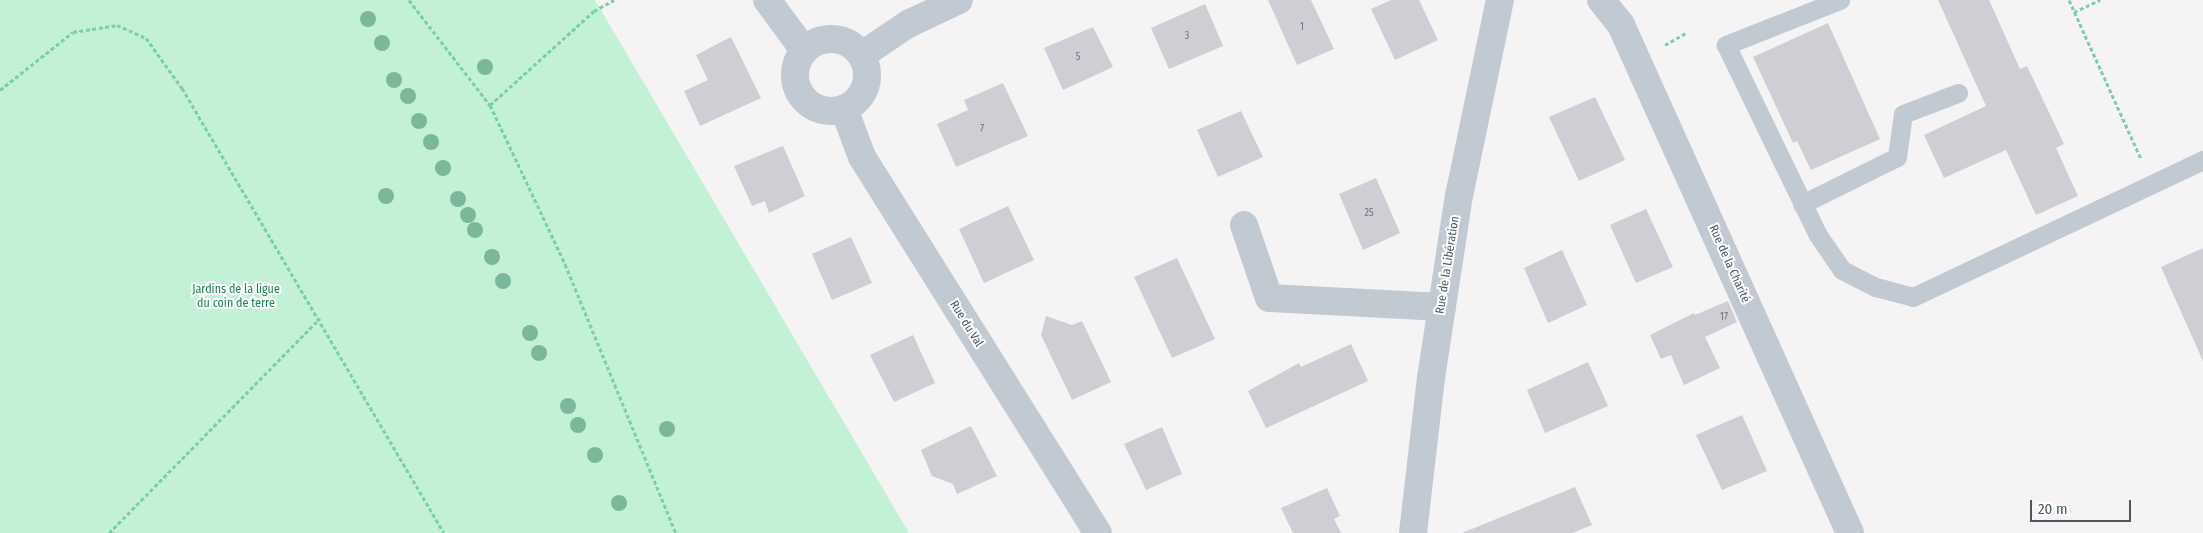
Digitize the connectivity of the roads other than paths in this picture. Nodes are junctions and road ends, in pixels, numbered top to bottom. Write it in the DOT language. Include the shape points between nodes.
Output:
graph roads {
  1 [pos="767,0"];
  2 [pos="959,0"];
  3 [pos="1500,0"];
  4 [pos="1601,0"];
  5 [pos="1840,0"];
  6 [pos="1816,4"];
  7 [pos="804,50"];
  8 [pos="862,56"];
  9 [pos="1958,93"];
  10 [pos="844,109"];
  11 [pos="2203,160"];
  12 [pos="1802,204"];
  13 [pos="1244,225"];
  14 [pos="1442,307"];
  15 [pos="1098,533"];
  16 [pos="1413,533"];
  17 [pos="1850,533"];
  1 -- 7 [label="street"];
  2 -- 8 [label="street" via="908,24"];
  3 -- 14 [label="street, Rue de la Libération" via="1459,196"];
  4 -- 17 [label="street, Rue de la Charité" via="1621,26"];
  5 -- 6 [label="lane"];
  6 -- 12 [label="lane" via="1726,45"];
  7 -- 8 [label="street" via="824,39 835,38 855,47"];
  7 -- 10 [label="street" via="795,72 801,96 820,110"];
  8 -- 10 [label="street" via="868,76 866,86 861,96"];
  9 -- 12 [label="lane" via="1903,114 1897,157"];
  10 -- 15 [label="street, Rue du Val" via="862,157"];
  11 -- 12 [label="lane" via="1913,297 1876,287 1842,270"];
  13 -- 14 [label="street" via="1269,298"];
  14 -- 16 [label="street, Rue de la Libération"];
}
